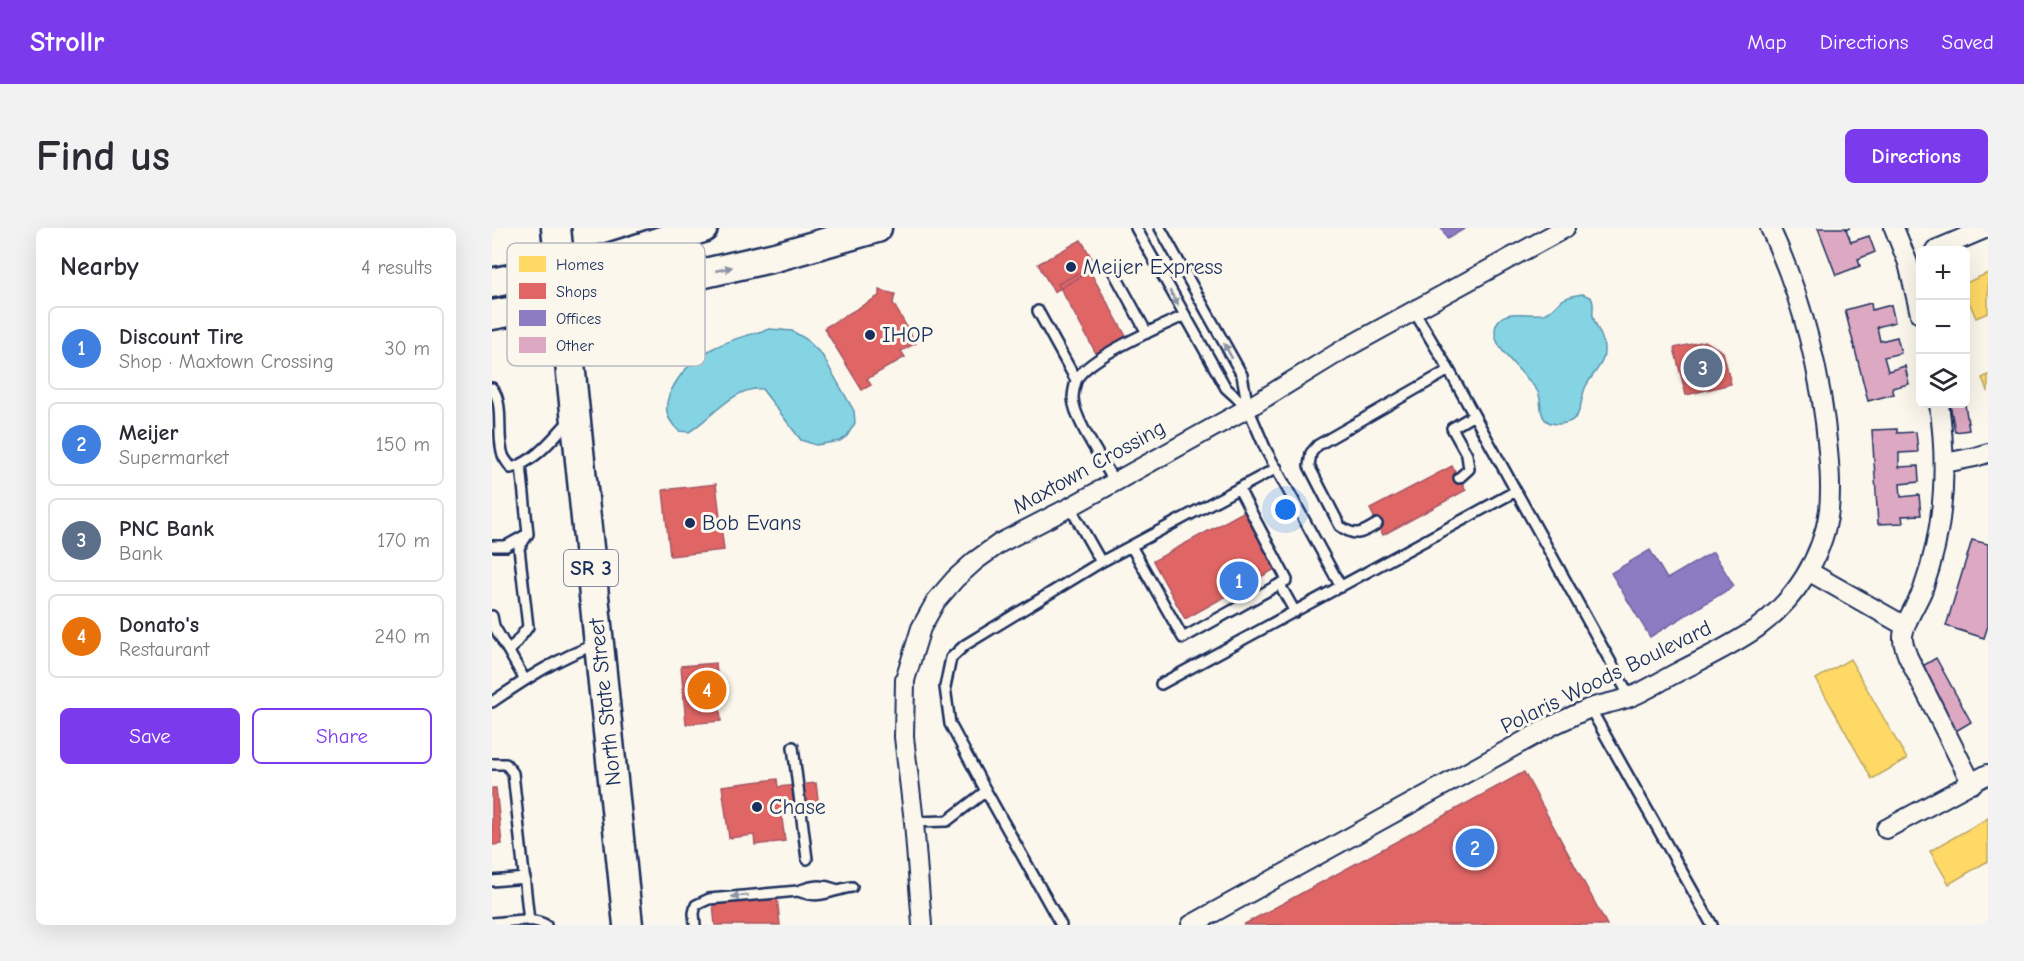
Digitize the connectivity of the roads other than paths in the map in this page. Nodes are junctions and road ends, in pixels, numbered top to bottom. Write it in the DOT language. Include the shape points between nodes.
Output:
graph roads {
  1 [pos="556,228"];
  2 [pos="703,228"];
  3 [pos="877,228"];
  4 [pos="1136,228"];
  5 [pos="1160,228"];
  6 [pos="1565,228"];
  7 [pos="1770,228"];
  8 [pos="1894,228"];
  9 [pos="1987,228"];
  10 [pos="558,243"];
  11 [pos="655,243"];
  12 [pos="1944,246"];
  13 [pos="1914,260"];
  14 [pos="1112,269"];
  15 [pos="705,273"];
  16 [pos="507,280"];
  17 [pos="492,283"];
  18 [pos="1918,300"];
  19 [pos="1038,311"];
  20 [pos="1414,311"];
  21 [pos="507,312"];
  22 [pos="492,315"];
  23 [pos="1184,316"];
  24 [pos="1147,333"];
  25 [pos="570,366"];
  26 [pos="1449,370"];
  27 [pos="1076,380"];
  28 [pos="492,388"];
  29 [pos="1248,408"];
  30 [pos="1939,408"];
  31 [pos="574,414"];
  32 [pos="1474,415"];
  33 [pos="502,442"];
  34 [pos="492,448"];
  35 [pos="1988,453"];
  36 [pos="1945,463"];
  37 [pos="521,465"];
  38 [pos="1277,468"];
  39 [pos="1459,478"];
  40 [pos="1114,481"];
  41 [pos="1239,489"];
  42 [pos="1516,491"];
  43 [pos="1070,507"];
  44 [pos="1377,524"];
  45 [pos="528,534"];
  46 [pos="492,546"];
  47 [pos="1131,546"];
  48 [pos="1101,562"];
  49 [pos="1808,571"];
  50 [pos="1280,585"];
  51 [pos="1341,587"];
  52 [pos="1295,612"];
  53 [pos="492,616"];
  54 [pos="1905,626"];
  55 [pos="598,644"];
  56 [pos="509,652"];
  57 [pos="525,680"];
  58 [pos="1161,684"];
  59 [pos="1630,697"];
  60 [pos="492,702"];
  61 [pos="1590,708"];
  62 [pos="793,747"];
  63 [pos="492,764"];
  64 [pos="1988,774"];
  65 [pos="1972,784"];
  66 [pos="986,791"];
  67 [pos="914,822"];
  68 [pos="1886,829"];
  69 [pos="807,859"];
  70 [pos="525,878"];
  71 [pos="492,881"];
  72 [pos="852,887"];
  73 [pos="529,921"];
  74 [pos="492,923"];
  75 [pos="546,925"];
  76 [pos="628,925"];
  77 [pos="695,925"];
  78 [pos="922,925"];
  79 [pos="1061,925"];
  80 [pos="1191,925"];
  81 [pos="1712,925"];
  1 -- 10 [label="main road, North State Street / SR 3"];
  2 -- 11 [label="main road"];
  15 -- 3 [label="main road, one-way"];
  4 -- 23 [label="lane, one-way"];
  29 -- 5 [label="lane, one-way" via="1242,375"];
  6 -- 20 [label="street, Maxtown Crossing"];
  7 -- 49 [label="street, Polaris Woods Boulevard" via="1806,331 1826,432 1831,484 1829,512"];
  8 -- 13 [label="street"];
  9 -- 12 [label="street"];
  13 -- 18 [label="street"];
  14 -- 24 [label="lane"];
  16 -- 17 [label="main road"];
  19 -- 27 [label="lane"];
  20 -- 26 [label="lane"];
  20 -- 29 [label="street, Maxtown Crossing"];
  21 -- 22 [label="main road"];
  23 -- 24 [label="lane"];
  23 -- 29 [label="lane" via="1226,388"];
  24 -- 27 [label="lane" via="1110,352"];
  25 -- 31 [label="main road, North State Street / SR 3"];
  26 -- 32 [label="lane"];
  26 -- 44 [label="lane" via="1318,445 1311,453 1309,465 1340,526 1349,533 1361,533"];
  27 -- 40 [label="lane" via="1073,398 1081,422"];
  28 -- 33 [label="lane"];
  29 -- 38 [label="lane"];
  29 -- 40 [label="street, Maxtown Crossing"];
  30 -- 36 [label="street"];
  31 -- 37 [label="lane" via="549,443"];
  31 -- 55 [label="main road, North State Street / SR 3"];
  32 -- 39 [label="lane" via="1452,428 1467,455 1469,469"];
  32 -- 42 [label="lane"];
  33 -- 34 [label="lane"];
  33 -- 37 [label="lane" via="503,455 511,468"];
  35 -- 36 [label="street"];
  36 -- 54 [label="street" via="1933,559 1923,592"];
  37 -- 45 [label="lane"];
  38 -- 41 [label="lane"];
  38 -- 51 [label="lane"];
  40 -- 43 [label="street, Maxtown Crossing"];
  41 -- 47 [label="lane"];
  41 -- 50 [label="lane" via="1287,580"];
  42 -- 51 [label="lane"];
  42 -- 59 [label="lane"];
  43 -- 48 [label="lane"];
  43 -- 67 [label="street, Maxtown Crossing" via="1000,543 975,561 936,601 921,628 905,680 904,704"];
  45 -- 46 [label="lane" via="506,546"];
  45 -- 56 [label="lane" via="519,548 528,627"];
  47 -- 48 [label="lane"];
  47 -- 50 [label="lane" via="1183,638"];
  48 -- 66 [label="lane" via="965,645 951,658 945,687 950,724"];
  49 -- 54 [label="street"];
  49 -- 59 [label="street, Polaris Woods Boulevard" via="1779,609 1758,627"];
  50 -- 52 [label="lane"];
  51 -- 52 [label="lane"];
  52 -- 58 [label="lane"];
  53 -- 56 [label="lane"];
  54 -- 65 [label="street" via="1902,638 1908,657"];
  55 -- 57 [label="lane" via="572,653"];
  55 -- 76 [label="main road, North State Street / SR 3"];
  56 -- 57 [label="lane"];
  57 -- 60 [label="lane"];
  59 -- 61 [label="street, Polaris Woods Boulevard"];
  61 -- 80 [label="street, Polaris Woods Boulevard"];
  61 -- 81 [label="lane"];
  62 -- 69 [label="lane"];
  63 -- 70 [label="lane" via="506,764 513,773"];
  64 -- 65 [label="street"];
  65 -- 68 [label="street"];
  66 -- 67 [label="lane" via="947,820"];
  66 -- 79 [label="lane"];
  67 -- 78 [label="street, Maxtown Crossing"];
  70 -- 71 [label="lane"];
  70 -- 73 [label="lane"];
  72 -- 77 [label="lane, one-way" via="811,886 798,891 709,899 696,905"];
  73 -- 74 [label="lane"];
  73 -- 75 [label="lane"];
}
